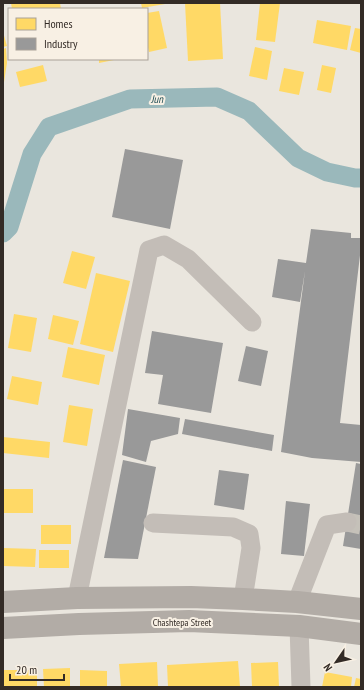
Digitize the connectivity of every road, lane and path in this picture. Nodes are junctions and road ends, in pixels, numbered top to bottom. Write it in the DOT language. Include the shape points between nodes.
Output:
graph roads {
  1 [pos="252,322"];
  2 [pos="347,522"];
  3 [pos="153,523"];
  4 [pos="77,598"];
  5 [pos="243,599"];
  6 [pos="3,602"];
  7 [pos="297,602"];
  8 [pos="361,609"];
  9 [pos="299,626"];
  10 [pos="3,628"];
  11 [pos="361,634"];
  12 [pos="301,687"];
  1 -- 4 [label="street" via="188,259 164,245 149,250"];
  2 -- 7 [label="street" via="327,525"];
  3 -- 5 [label="street" via="233,527 249,534 251,548"];
  4 -- 5 [label="main road"];
  4 -- 6 [label="main road"];
  5 -- 7 [label="main road"];
  7 -- 8 [label="main road"];
  9 -- 10 [label="main road, Chashtepa Street" via="189,620"];
  9 -- 11 [label="main road, Chashtepa Street"];
  9 -- 12 [label="street"];
}
